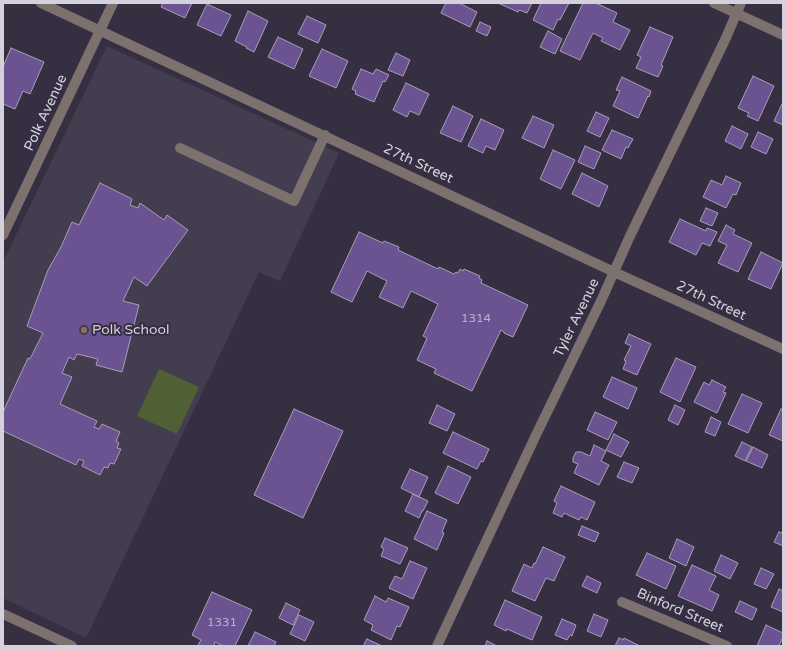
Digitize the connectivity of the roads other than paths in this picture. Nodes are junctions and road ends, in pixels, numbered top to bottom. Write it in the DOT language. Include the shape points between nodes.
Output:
graph roads {
  1 [pos="41,3"];
  2 [pos="113,3"];
  3 [pos="714,3"];
  4 [pos="741,3"];
  5 [pos="736,13"];
  6 [pos="100,31"];
  7 [pos="783,36"];
  8 [pos="325,136"];
  9 [pos="180,148"];
  10 [pos="3,235"];
  11 [pos="614,272"];
  12 [pos="783,349"];
  13 [pos="622,602"];
  14 [pos="3,614"];
  15 [pos="72,646"];
  16 [pos="438,646"];
  17 [pos="726,646"];
  1 -- 6 [label="street, 27th Street"];
  2 -- 6 [label="street, Polk Avenue"];
  3 -- 5 [label="street"];
  4 -- 5 [label="street, Tyler Avenue"];
  5 -- 7 [label="street"];
  5 -- 11 [label="street, Tyler Avenue"];
  6 -- 8 [label="street, 27th Street"];
  6 -- 10 [label="street, Polk Avenue"];
  8 -- 9 [label="street" via="294,201"];
  8 -- 11 [label="street, 27th Street"];
  11 -- 12 [label="street, 27th Street"];
  11 -- 16 [label="street, Tyler Avenue"];
  13 -- 17 [label="street, Binford Street"];
  14 -- 15 [label="street"];
}
